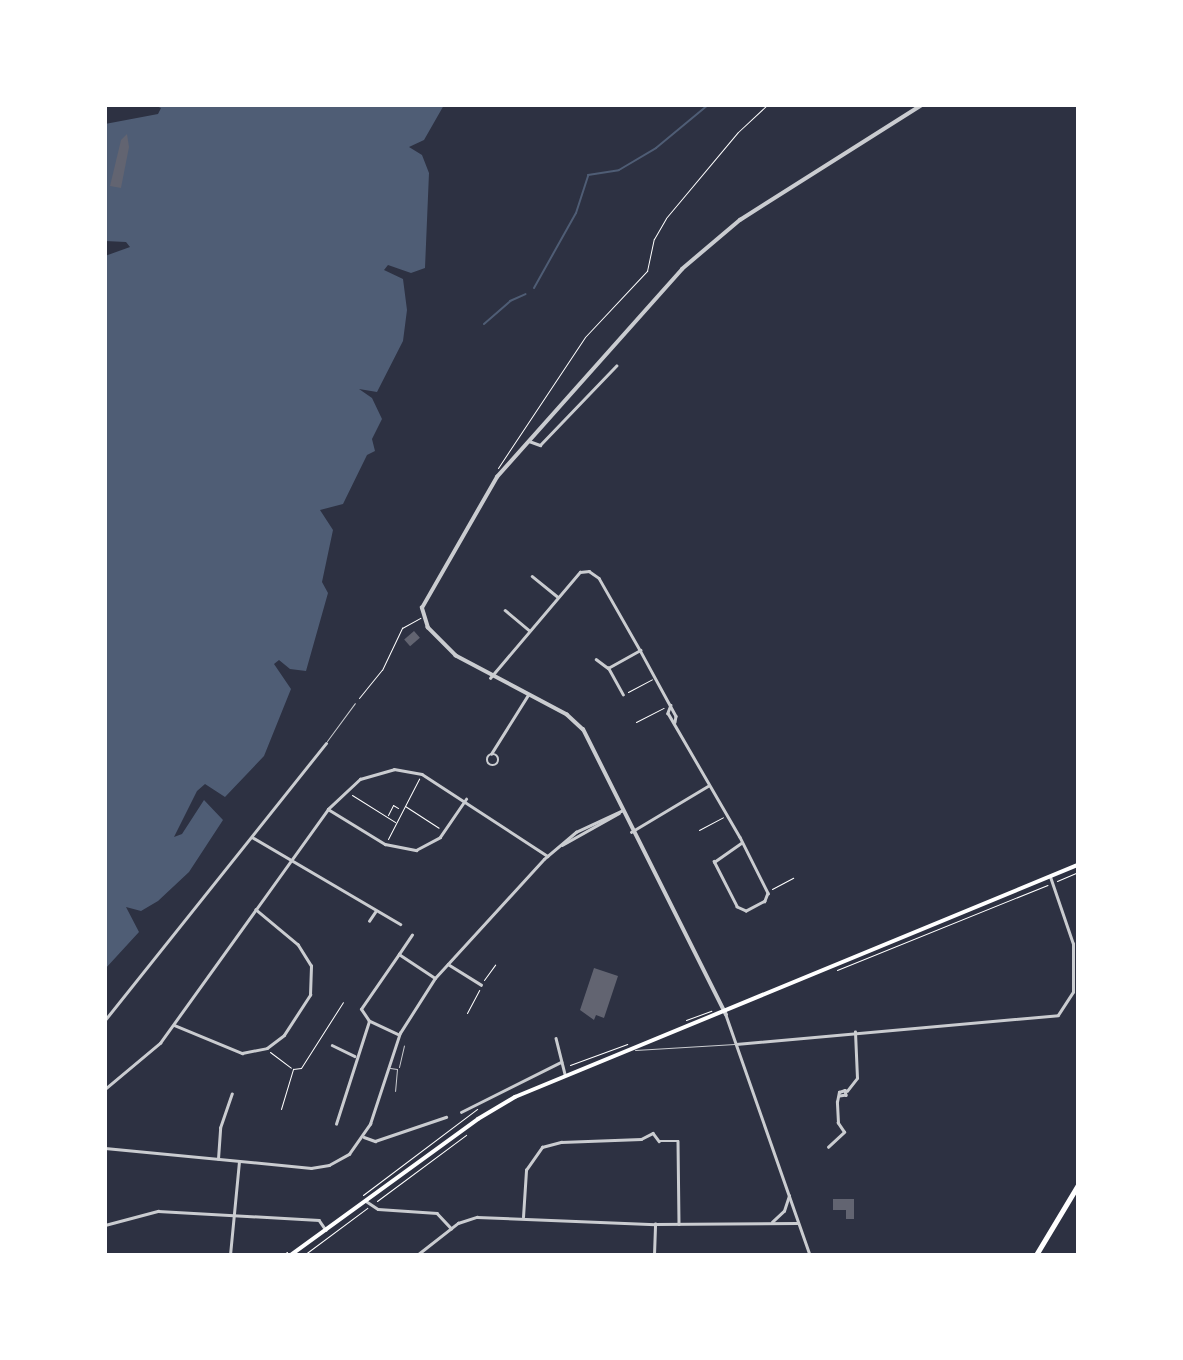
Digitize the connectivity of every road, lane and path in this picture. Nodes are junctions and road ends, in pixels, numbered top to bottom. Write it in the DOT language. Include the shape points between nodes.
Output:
graph roads {
  1 [pos="767,105"];
  2 [pos="922,105"];
  3 [pos="616,366"];
  4 [pos="529,440"];
  5 [pos="496,477"];
  6 [pos="532,576"];
  7 [pos="558,597"];
  8 [pos="505,610"];
  9 [pos="423,617"];
  10 [pos="529,630"];
  11 [pos="640,650"];
  12 [pos="596,659"];
  13 [pos="608,668"];
  14 [pos="656,677"];
  15 [pos="490,678"];
  16 [pos="528,695"];
  17 [pos="623,695"];
  18 [pos="355,703"];
  19 [pos="671,705"];
  20 [pos="669,710"];
  21 [pos="636,722"];
  22 [pos="674,724"];
  23 [pos="326,743"];
  24 [pos="491,754"];
  25 [pos="422,774"];
  26 [pos="708,786"];
  27 [pos="344,791"];
  28 [pos="466,799"];
  29 [pos="403,804"];
  30 [pos="328,809"];
  31 [pos="400,809"];
  32 [pos="621,811"];
  33 [pos="725,816"];
  34 [pos="386,817"];
  35 [pos="397,824"];
  36 [pos="699,830"];
  37 [pos="444,831"];
  38 [pos="631,832"];
  39 [pos="252,837"];
  40 [pos="741,843"];
  41 [pos="385,844"];
  42 [pos="562,845"];
  43 [pos="548,856"];
  44 [pos="291,860"];
  45 [pos="1078,865"];
  46 [pos="1078,872"];
  47 [pos="1050,877"];
  48 [pos="793,878"];
  49 [pos="1052,883"];
  50 [pos="767,892"];
  51 [pos="256,910"];
  52 [pos="375,912"];
  53 [pos="369,922"];
  54 [pos="400,924"];
  55 [pos="412,935"];
  56 [pos="399,954"];
  57 [pos="447,963"];
  58 [pos="837,970"];
  59 [pos="435,978"];
  60 [pos="481,985"];
  61 [pos="344,1002"];
  62 [pos="724,1010"];
  63 [pos="726,1015"];
  64 [pos="105,1020"];
  65 [pos="369,1021"];
  66 [pos="174,1026"];
  67 [pos="856,1032"];
  68 [pos="399,1035"];
  69 [pos="556,1038"];
  70 [pos="622,1043"];
  71 [pos="736,1044"];
  72 [pos="332,1045"];
  73 [pos="404,1046"];
  74 [pos="267,1048"];
  75 [pos="629,1049"];
  76 [pos="355,1056"];
  77 [pos="561,1062"];
  78 [pos="386,1067"];
  79 [pos="563,1068"];
  80 [pos="293,1069"];
  81 [pos="397,1069"];
  82 [pos="565,1074"];
  83 [pos="105,1089"];
  84 [pos="395,1091"];
  85 [pos="232,1094"];
  86 [pos="484,1103"];
  87 [pos="281,1108"];
  88 [pos="461,1112"];
  89 [pos="446,1117"];
  90 [pos="336,1124"];
  91 [pos="473,1129"];
  92 [pos="364,1137"];
  93 [pos="828,1147"];
  94 [pos="105,1148"];
  95 [pos="218,1159"];
  96 [pos="239,1162"];
  97 [pos="1078,1185"];
  98 [pos="789,1196"];
  99 [pos="360,1199"];
  100 [pos="366,1201"];
  101 [pos="370,1206"];
  102 [pos="235,1215"];
  103 [pos="523,1218"];
  104 [pos="771,1223"];
  105 [pos="797,1223"];
  106 [pos="655,1224"];
  107 [pos="679,1224"];
  108 [pos="105,1225"];
  109 [pos="451,1228"];
  110 [pos="326,1230"];
  111 [pos="230,1255"];
  112 [pos="291,1255"];
  113 [pos="304,1255"];
  114 [pos="417,1255"];
  115 [pos="654,1255"];
  116 [pos="810,1255"];
  117 [pos="1036,1255"];
  1 -- 5 [label="path" via="730,141 666,218 654,239 647,271 585,337 498,464"];
  2 -- 4 [label="street" via="704,247"];
  3 -- 4 [label="street" via="540,445"];
  4 -- 5 [label="street"];
  5 -- 9 [label="street" via="425,600"];
  6 -- 7 [label="street"];
  7 -- 10 [label="street"];
  7 -- 11 [label="street" via="580,572 596,574"];
  8 -- 10 [label="street"];
  9 -- 15 [label="street" via="448,649"];
  9 -- 18 [label="path" via="402,628 382,670"];
  10 -- 15 [label="street"];
  11 -- 13 [label="street"];
  11 -- 14 [label="street"];
  12 -- 13 [label="street"];
  13 -- 17 [label="street"];
  14 -- 17 [label="path"];
  14 -- 19 [label="street"];
  15 -- 16 [label="street"];
  16 -- 24 [label="street"];
  16 -- 32 [label="street" via="567,715 583,730"];
  18 -- 23 [label="lane"];
  19 -- 20 [label="street"];
  19 -- 22 [label="street"];
  20 -- 21 [label="path" via="662,707"];
  20 -- 22 [label="street"];
  22 -- 26 [label="street"];
  23 -- 39 [label="street"];
  25 -- 27 [label="street" via="385,770"];
  25 -- 28 [label="street"];
  25 -- 29 [label="path"];
  26 -- 33 [label="street"];
  26 -- 38 [label="street"];
  27 -- 30 [label="street"];
  27 -- 34 [label="path"];
  28 -- 37 [label="street"];
  28 -- 43 [label="street"];
  29 -- 31 [label="path"];
  29 -- 37 [label="path"];
  30 -- 41 [label="street"];
  30 -- 44 [label="street"];
  31 -- 34 [label="path" via="393,805"];
  31 -- 35 [label="path" via="404,812"];
  32 -- 38 [label="street"];
  32 -- 42 [label="street"];
  32 -- 42 [label="street" via="586,826"];
  33 -- 36 [label="path"];
  33 -- 40 [label="street"];
  34 -- 35 [label="path"];
  35 -- 41 [label="path"];
  37 -- 41 [label="street" via="423,848"];
  38 -- 62 [label="street"];
  39 -- 44 [label="street"];
  39 -- 64 [label="street"];
  40 -- 50 [label="street"];
  40 -- 50 [label="street" via="717,856 715,866 741,910 765,901"];
  42 -- 43 [label="street"];
  43 -- 57 [label="street"];
  44 -- 51 [label="street"];
  44 -- 52 [label="street"];
  45 -- 47 [label="main road"];
  46 -- 49 [label="path"];
  47 -- 49 [label="street"];
  47 -- 62 [label="main road"];
  48 -- 50 [label="path"];
  49 -- 58 [label="path"];
  49 -- 67 [label="street" via="1073,944 1074,987 1060,1013 1041,1019"];
  51 -- 66 [label="street"];
  51 -- 74 [label="street" via="303,950 312,972 307,1001 284,1035"];
  52 -- 53 [label="street"];
  52 -- 54 [label="street"];
  55 -- 56 [label="street"];
  56 -- 59 [label="street"];
  56 -- 65 [label="street" via="361,1009"];
  57 -- 59 [label="street"];
  57 -- 60 [label="street"];
  59 -- 68 [label="street"];
  61 -- 80 [label="path" via="301,1068"];
  62 -- 63 [label="street"];
  62 -- 75 [label="main road"];
  63 -- 71 [label="street"];
  65 -- 68 [label="street"];
  65 -- 76 [label="street"];
  66 -- 74 [label="street" via="234,1052"];
  66 -- 83 [label="street" via="144,1059"];
  67 -- 71 [label="street"];
  67 -- 93 [label="street" via="857,1078 840,1096 838,1123 844,1132"];
  68 -- 78 [label="street"];
  69 -- 77 [label="street"];
  70 -- 79 [label="path"];
  71 -- 75 [label="lane"];
  71 -- 98 [label="street"];
  72 -- 76 [label="street"];
  73 -- 81 [label="lane"];
  74 -- 80 [label="path"];
  75 -- 82 [label="main road"];
  76 -- 90 [label="street"];
  77 -- 79 [label="street"];
  77 -- 86 [label="street"];
  78 -- 81 [label="lane"];
  78 -- 92 [label="street"];
  79 -- 82 [label="street"];
  80 -- 87 [label="path"];
  81 -- 84 [label="lane"];
  82 -- 100 [label="main road" via="498,1106"];
  85 -- 95 [label="street" via="220,1128"];
  86 -- 88 [label="street"];
  86 -- 99 [label="path"];
  89 -- 92 [label="street" via="375,1141"];
  91 -- 101 [label="path"];
  92 -- 96 [label="street" via="349,1154 319,1167"];
  94 -- 95 [label="street"];
  95 -- 96 [label="street"];
  96 -- 102 [label="street"];
  97 -- 117 [label="main road"];
  98 -- 104 [label="street" via="784,1210"];
  98 -- 105 [label="street"];
  100 -- 101 [label="street"];
  100 -- 110 [label="main road"];
  101 -- 109 [label="street" via="437,1213"];
  101 -- 113 [label="path"];
  102 -- 108 [label="street" via="158,1211"];
  102 -- 110 [label="street" via="319,1220"];
  102 -- 111 [label="street"];
  103 -- 106 [label="street"];
  103 -- 107 [label="street" via="526,1170 542,1147 641,1139 653,1133 659,1141 678,1141"];
  103 -- 109 [label="street" via="477,1217"];
  104 -- 105 [label="street"];
  104 -- 107 [label="street"];
  105 -- 116 [label="street"];
  106 -- 107 [label="street"];
  106 -- 115 [label="street"];
  109 -- 114 [label="street"];
  110 -- 112 [label="main road"];
}
